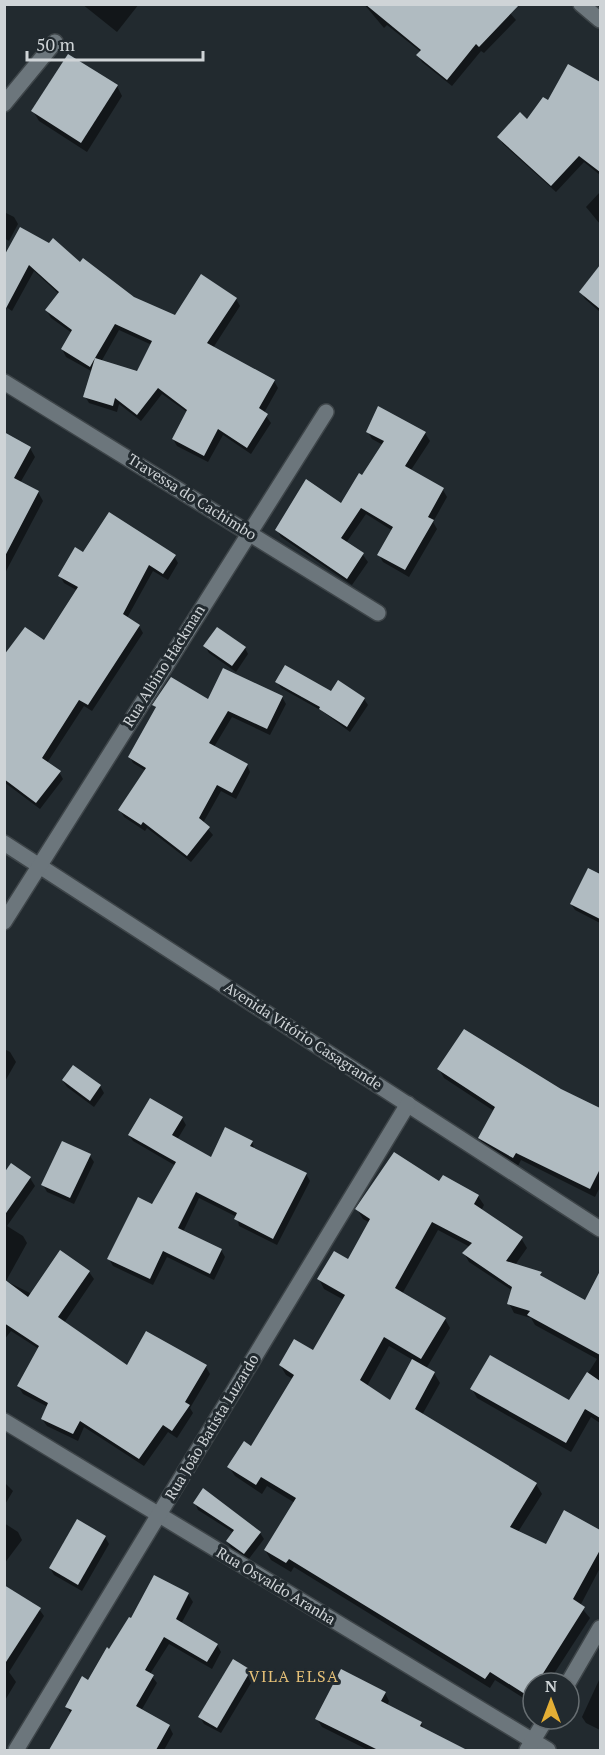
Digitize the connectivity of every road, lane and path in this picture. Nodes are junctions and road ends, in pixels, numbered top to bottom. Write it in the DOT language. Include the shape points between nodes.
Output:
graph roads {
  1 [pos="581,4"];
  2 [pos="600,20"];
  3 [pos="55,42"];
  4 [pos="4,104"];
  5 [pos="4,382"];
  6 [pos="326,412"];
  7 [pos="249,533"];
  8 [pos="378,613"];
  9 [pos="4,843"];
  10 [pos="39,864"];
  11 [pos="4,922"];
  12 [pos="408,1104"];
  13 [pos="600,1229"];
  14 [pos="4,1421"];
  15 [pos="159,1514"];
  16 [pos="600,1628"];
  17 [pos="575,1671"];
  18 [pos="539,1731"];
  19 [pos="530,1746"];
  20 [pos="16,1750"];
  21 [pos="548,1750"];
  1 -- 2 [label="street"];
  3 -- 4 [label="street"];
  5 -- 7 [label="street, Travessa do Cachimbo"];
  6 -- 7 [label="street, Rua Albino Hackman"];
  7 -- 8 [label="street, Travessa do Cachimbo"];
  7 -- 10 [label="street, Rua Albino Hackman"];
  9 -- 10 [label="street, Avenida Vitório Casagrande"];
  10 -- 11 [label="street, Rua Albino Hackman"];
  10 -- 12 [label="street, Avenida Vitório Casagrande"];
  12 -- 13 [label="street, Avenida Vitório Casagrande"];
  12 -- 15 [label="street, Rua João Batista Luzardo"];
  14 -- 15 [label="street, Rua Osvaldo Aranha"];
  15 -- 19 [label="street, Rua Osvaldo Aranha"];
  15 -- 20 [label="street, Rua João Batista Luzardo"];
  16 -- 17 [label="street"];
  18 -- 19 [label="street"];
  19 -- 21 [label="street, Rua Osvaldo Aranha"];
}
